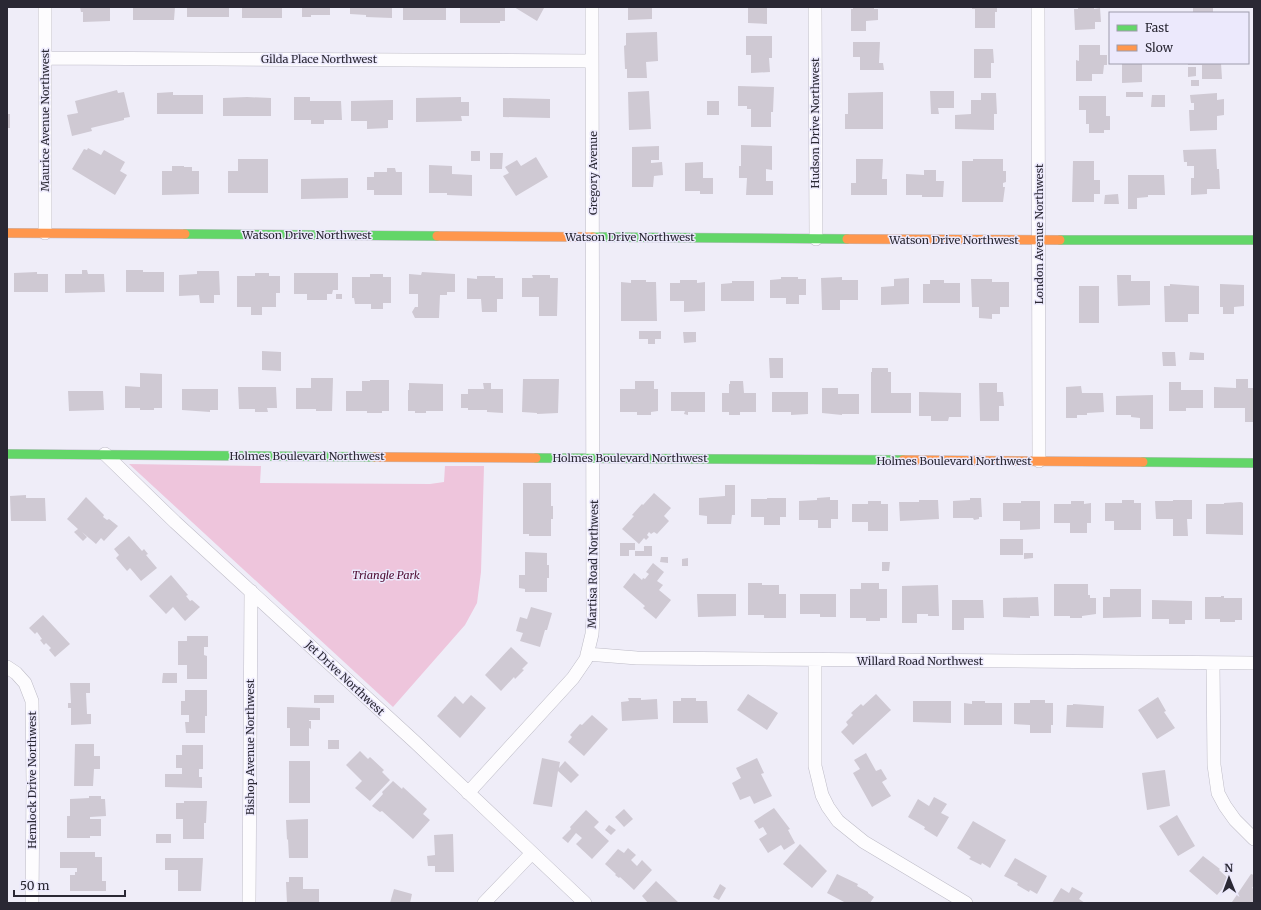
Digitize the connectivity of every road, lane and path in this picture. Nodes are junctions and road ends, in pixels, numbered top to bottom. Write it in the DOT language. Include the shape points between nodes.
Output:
graph roads {
  1 [pos="45,7"];
  2 [pos="592,7"];
  3 [pos="815,7"];
  4 [pos="1038,7"];
  5 [pos="45,58"];
  6 [pos="592,61"];
  7 [pos="7,233"];
  8 [pos="46,233"];
  9 [pos="593,237"];
  10 [pos="816,239"];
  11 [pos="1039,240"];
  12 [pos="1254,240"];
  13 [pos="7,454"];
  14 [pos="105,454"];
  15 [pos="593,458"];
  16 [pos="1039,461"];
  17 [pos="1254,463"];
  18 [pos="251,591"];
  19 [pos="587,654"];
  20 [pos="815,660"];
  21 [pos="1213,663"];
  22 [pos="1254,663"];
  23 [pos="7,667"];
  24 [pos="468,793"];
  25 [pos="1254,839"];
  26 [pos="532,853"];
  27 [pos="32,903"];
  28 [pos="249,903"];
  29 [pos="484,903"];
  30 [pos="585,903"];
  31 [pos="966,903"];
  1 -- 5 [label="street, Maurice Avenue Northwest"];
  2 -- 6 [label="street, Gregory Avenue"];
  3 -- 10 [label="street, Hudson Drive Northwest"];
  4 -- 11 [label="street, London Avenue Northwest"];
  5 -- 6 [label="street, Gilda Place Northwest"];
  5 -- 8 [label="street, Maurice Avenue Northwest"];
  6 -- 9 [label="street, Gregory Avenue"];
  7 -- 8 [label="street, Watson Drive Northwest"];
  8 -- 9 [label="street, Watson Drive Northwest"];
  9 -- 10 [label="street, Watson Drive Northwest"];
  9 -- 15 [label="street, Gregory Avenue"];
  10 -- 11 [label="street, Watson Drive Northwest"];
  11 -- 12 [label="street, Watson Drive Northwest"];
  11 -- 16 [label="street, London Avenue Northwest"];
  13 -- 14 [label="street, Holmes Boulevard Northwest"];
  14 -- 15 [label="street, Holmes Boulevard Northwest"];
  14 -- 18 [label="street, Jet Drive Northwest"];
  15 -- 16 [label="street, Holmes Boulevard Northwest"];
  15 -- 19 [label="street, Martisa Road Northwest" via="593,618"];
  16 -- 17 [label="street, Holmes Boulevard Northwest"];
  18 -- 24 [label="street, Jet Drive Northwest"];
  18 -- 28 [label="street, Bishop Avenue Northwest"];
  19 -- 20 [label="street, Willard Road Northwest" via="637,658"];
  19 -- 24 [label="street, Martisa Road Northwest" via="573,678"];
  20 -- 21 [label="street, Willard Road Northwest"];
  20 -- 31 [label="street" via="814,766 828,807 838,820 864,842"];
  21 -- 22 [label="street, Willard Road Northwest"];
  21 -- 25 [label="street" via="1214,764 1218,792 1235,820"];
  23 -- 27 [label="street, Hemlock Drive Northwest" via="16,672 25,683 32,701"];
  24 -- 26 [label="street, Jet Drive Northwest"];
  26 -- 29 [label="street"];
  26 -- 30 [label="street, Jet Drive Northwest"];
}
